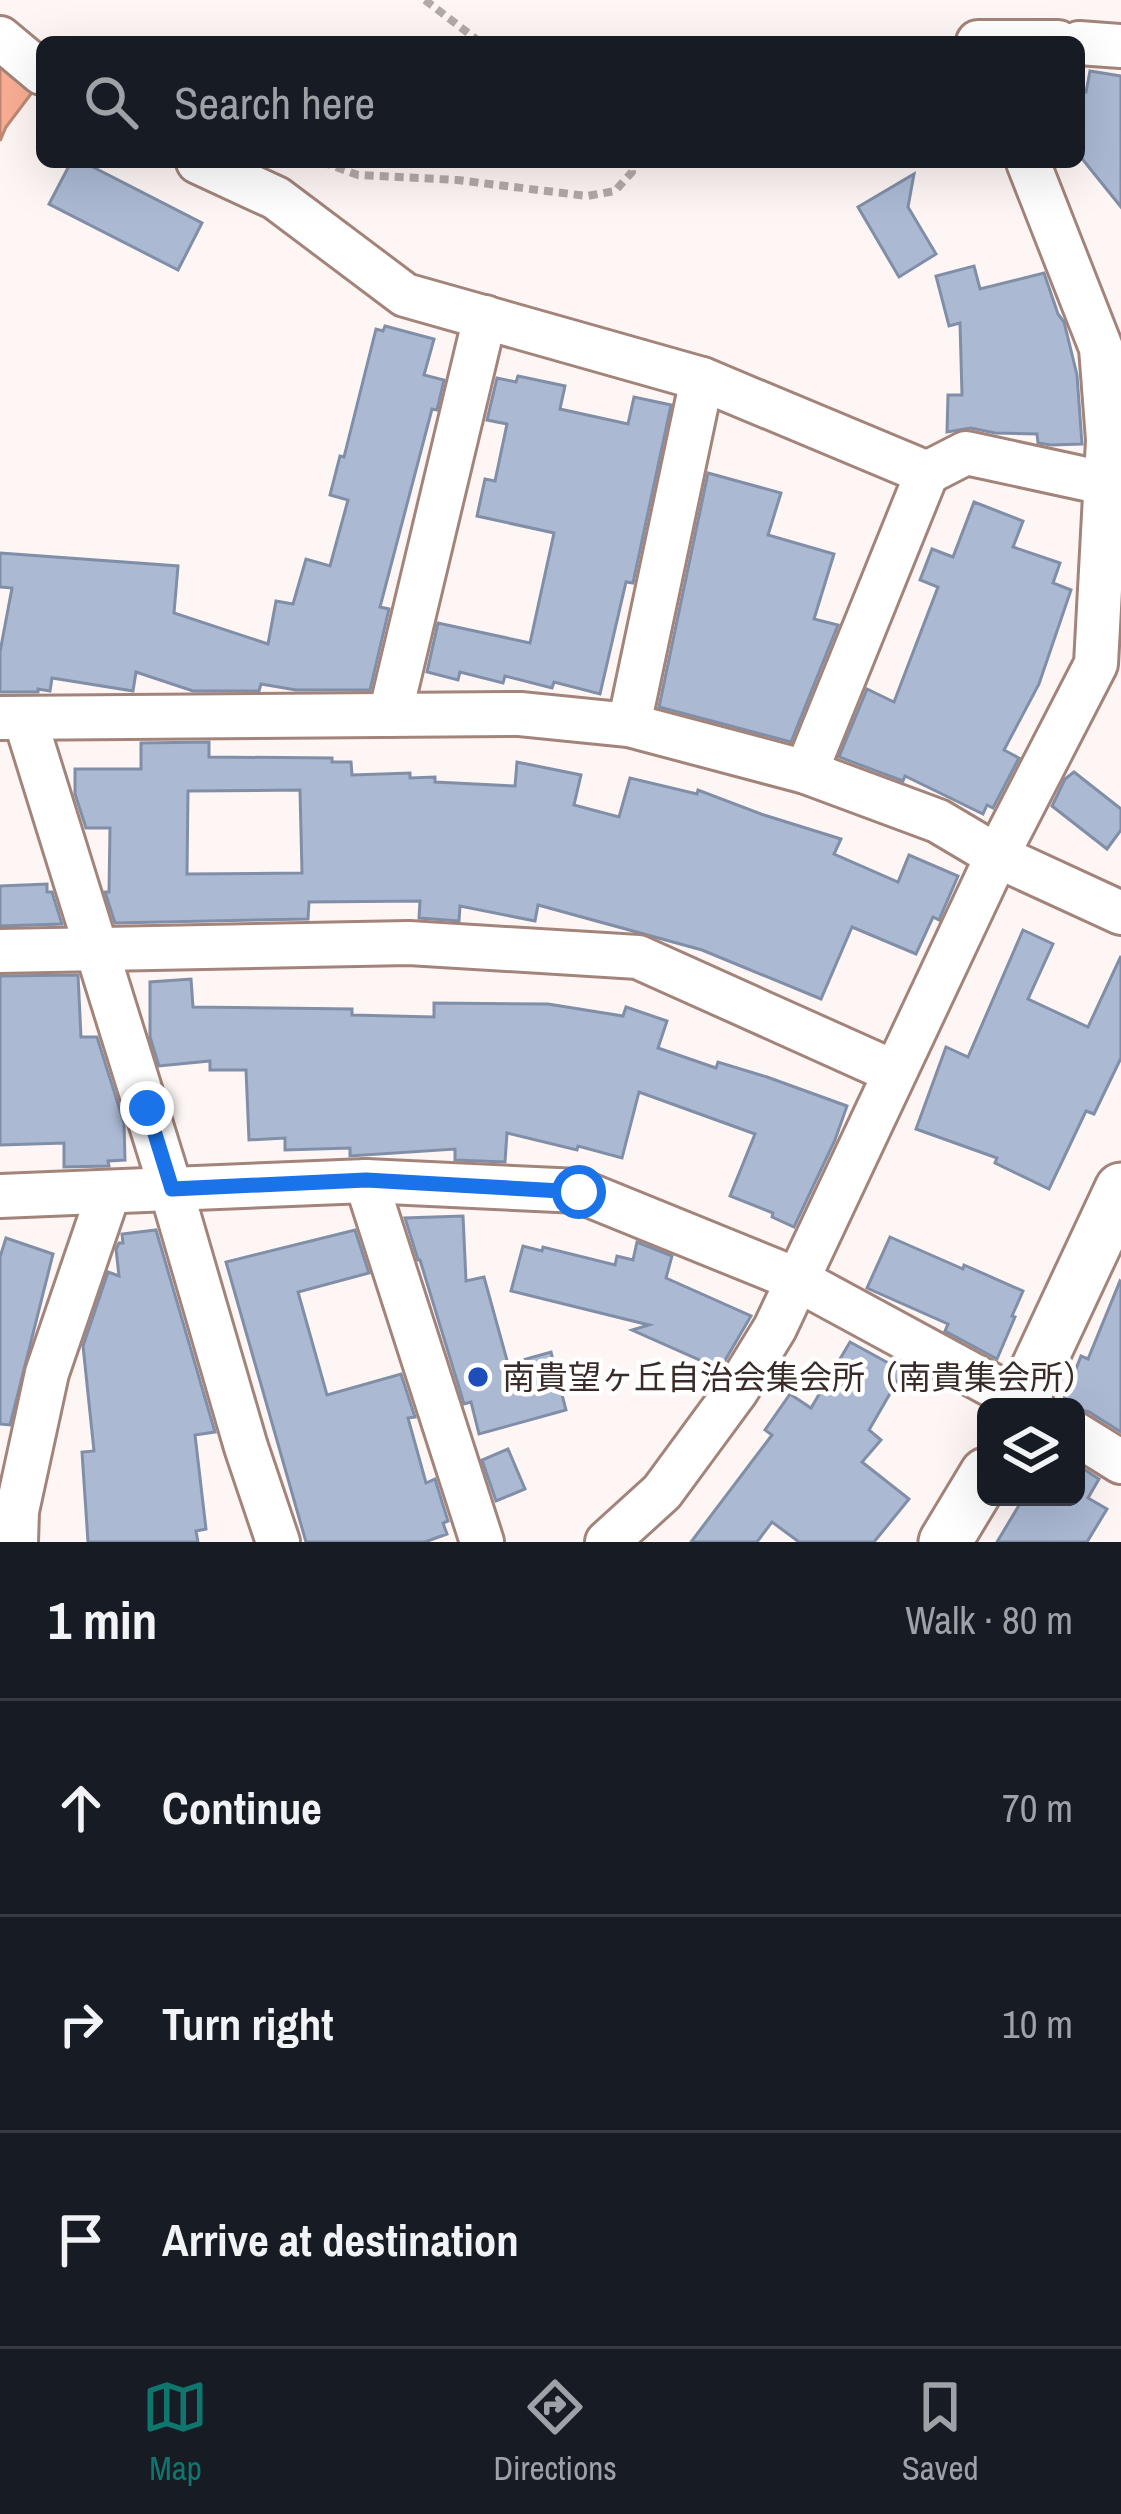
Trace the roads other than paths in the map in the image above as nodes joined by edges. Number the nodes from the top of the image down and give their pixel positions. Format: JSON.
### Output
{"nodes":[{"id":1,"x":0,"y":38,"type":"edge"},
{"id":2,"x":1085,"y":43,"type":"edge"},
{"id":3,"x":1121,"y":46,"type":"edge"},
{"id":4,"x":36,"y":68,"type":"edge"},
{"id":5,"x":211,"y":168,"type":"edge"},
{"id":6,"x":1030,"y":168,"type":"edge"},
{"id":7,"x":484,"y":317,"type":"junction"},
{"id":8,"x":702,"y":379,"type":"junction"},
{"id":9,"x":927,"y":473,"type":"junction"},
{"id":10,"x":1104,"y":483,"type":"junction"},
{"id":11,"x":390,"y":715,"type":"junction"},
{"id":12,"x":12,"y":718,"type":"edge"},
{"id":13,"x":629,"y":725,"type":"junction"},
{"id":14,"x":806,"y":772,"type":"junction"},
{"id":15,"x":998,"y":856,"type":"junction"},
{"id":16,"x":1121,"y":913,"type":"edge"},
{"id":17,"x":98,"y":948,"type":"junction"},
{"id":18,"x":0,"y":951,"type":"edge"},
{"id":19,"x":894,"y":1072,"type":"junction"},
{"id":20,"x":366,"y":1180,"type":"junction"},
{"id":21,"x":172,"y":1189,"type":"junction"},
{"id":22,"x":1121,"y":1189,"type":"edge"},
{"id":23,"x":109,"y":1192,"type":"junction"},
{"id":24,"x":0,"y":1196,"type":"edge"},
{"id":25,"x":798,"y":1280,"type":"junction"},
{"id":26,"x":1011,"y":1398,"type":"edge"},
{"id":27,"x":1027,"y":1398,"type":"edge"},
{"id":28,"x":1085,"y":1440,"type":"edge"},
{"id":29,"x":1121,"y":1462,"type":"edge"},
{"id":30,"x":977,"y":1489,"type":"edge"},
{"id":31,"x":16,"y":1542,"type":"edge"},
{"id":32,"x":278,"y":1542,"type":"edge"},
{"id":33,"x":482,"y":1542,"type":"edge"},
{"id":34,"x":608,"y":1542,"type":"edge"},
{"id":35,"x":945,"y":1542,"type":"edge"}],
"edges":[{"from":1,"to":4,"type":"street"},
{"from":2,"to":3,"type":"street"},
{"from":5,"to":7,"type":"street"},
{"from":6,"to":10,"type":"street"},
{"from":7,"to":8,"type":"street"},
{"from":7,"to":11,"type":"street"},
{"from":8,"to":9,"type":"street"},
{"from":8,"to":13,"type":"street"},
{"from":9,"to":10,"type":"street"},
{"from":9,"to":14,"type":"street"},
{"from":10,"to":15,"type":"street"},
{"from":11,"to":12,"type":"street"},
{"from":11,"to":13,"type":"street"},
{"from":12,"to":17,"type":"street"},
{"from":13,"to":14,"type":"street"},
{"from":14,"to":15,"type":"street"},
{"from":15,"to":16,"type":"street"},
{"from":15,"to":19,"type":"street"},
{"from":17,"to":18,"type":"street"},
{"from":17,"to":19,"type":"street"},
{"from":17,"to":21,"type":"street"},
{"from":19,"to":25,"type":"street"},
{"from":20,"to":21,"type":"street"},
{"from":20,"to":25,"type":"street"},
{"from":20,"to":33,"type":"street"},
{"from":21,"to":23,"type":"street"},
{"from":21,"to":32,"type":"street"},
{"from":22,"to":27,"type":"street"},
{"from":23,"to":24,"type":"street"},
{"from":23,"to":31,"type":"street"},
{"from":25,"to":26,"type":"street"},
{"from":25,"to":34,"type":"street"},
{"from":28,"to":29,"type":"street"},
{"from":30,"to":35,"type":"street"}]}
